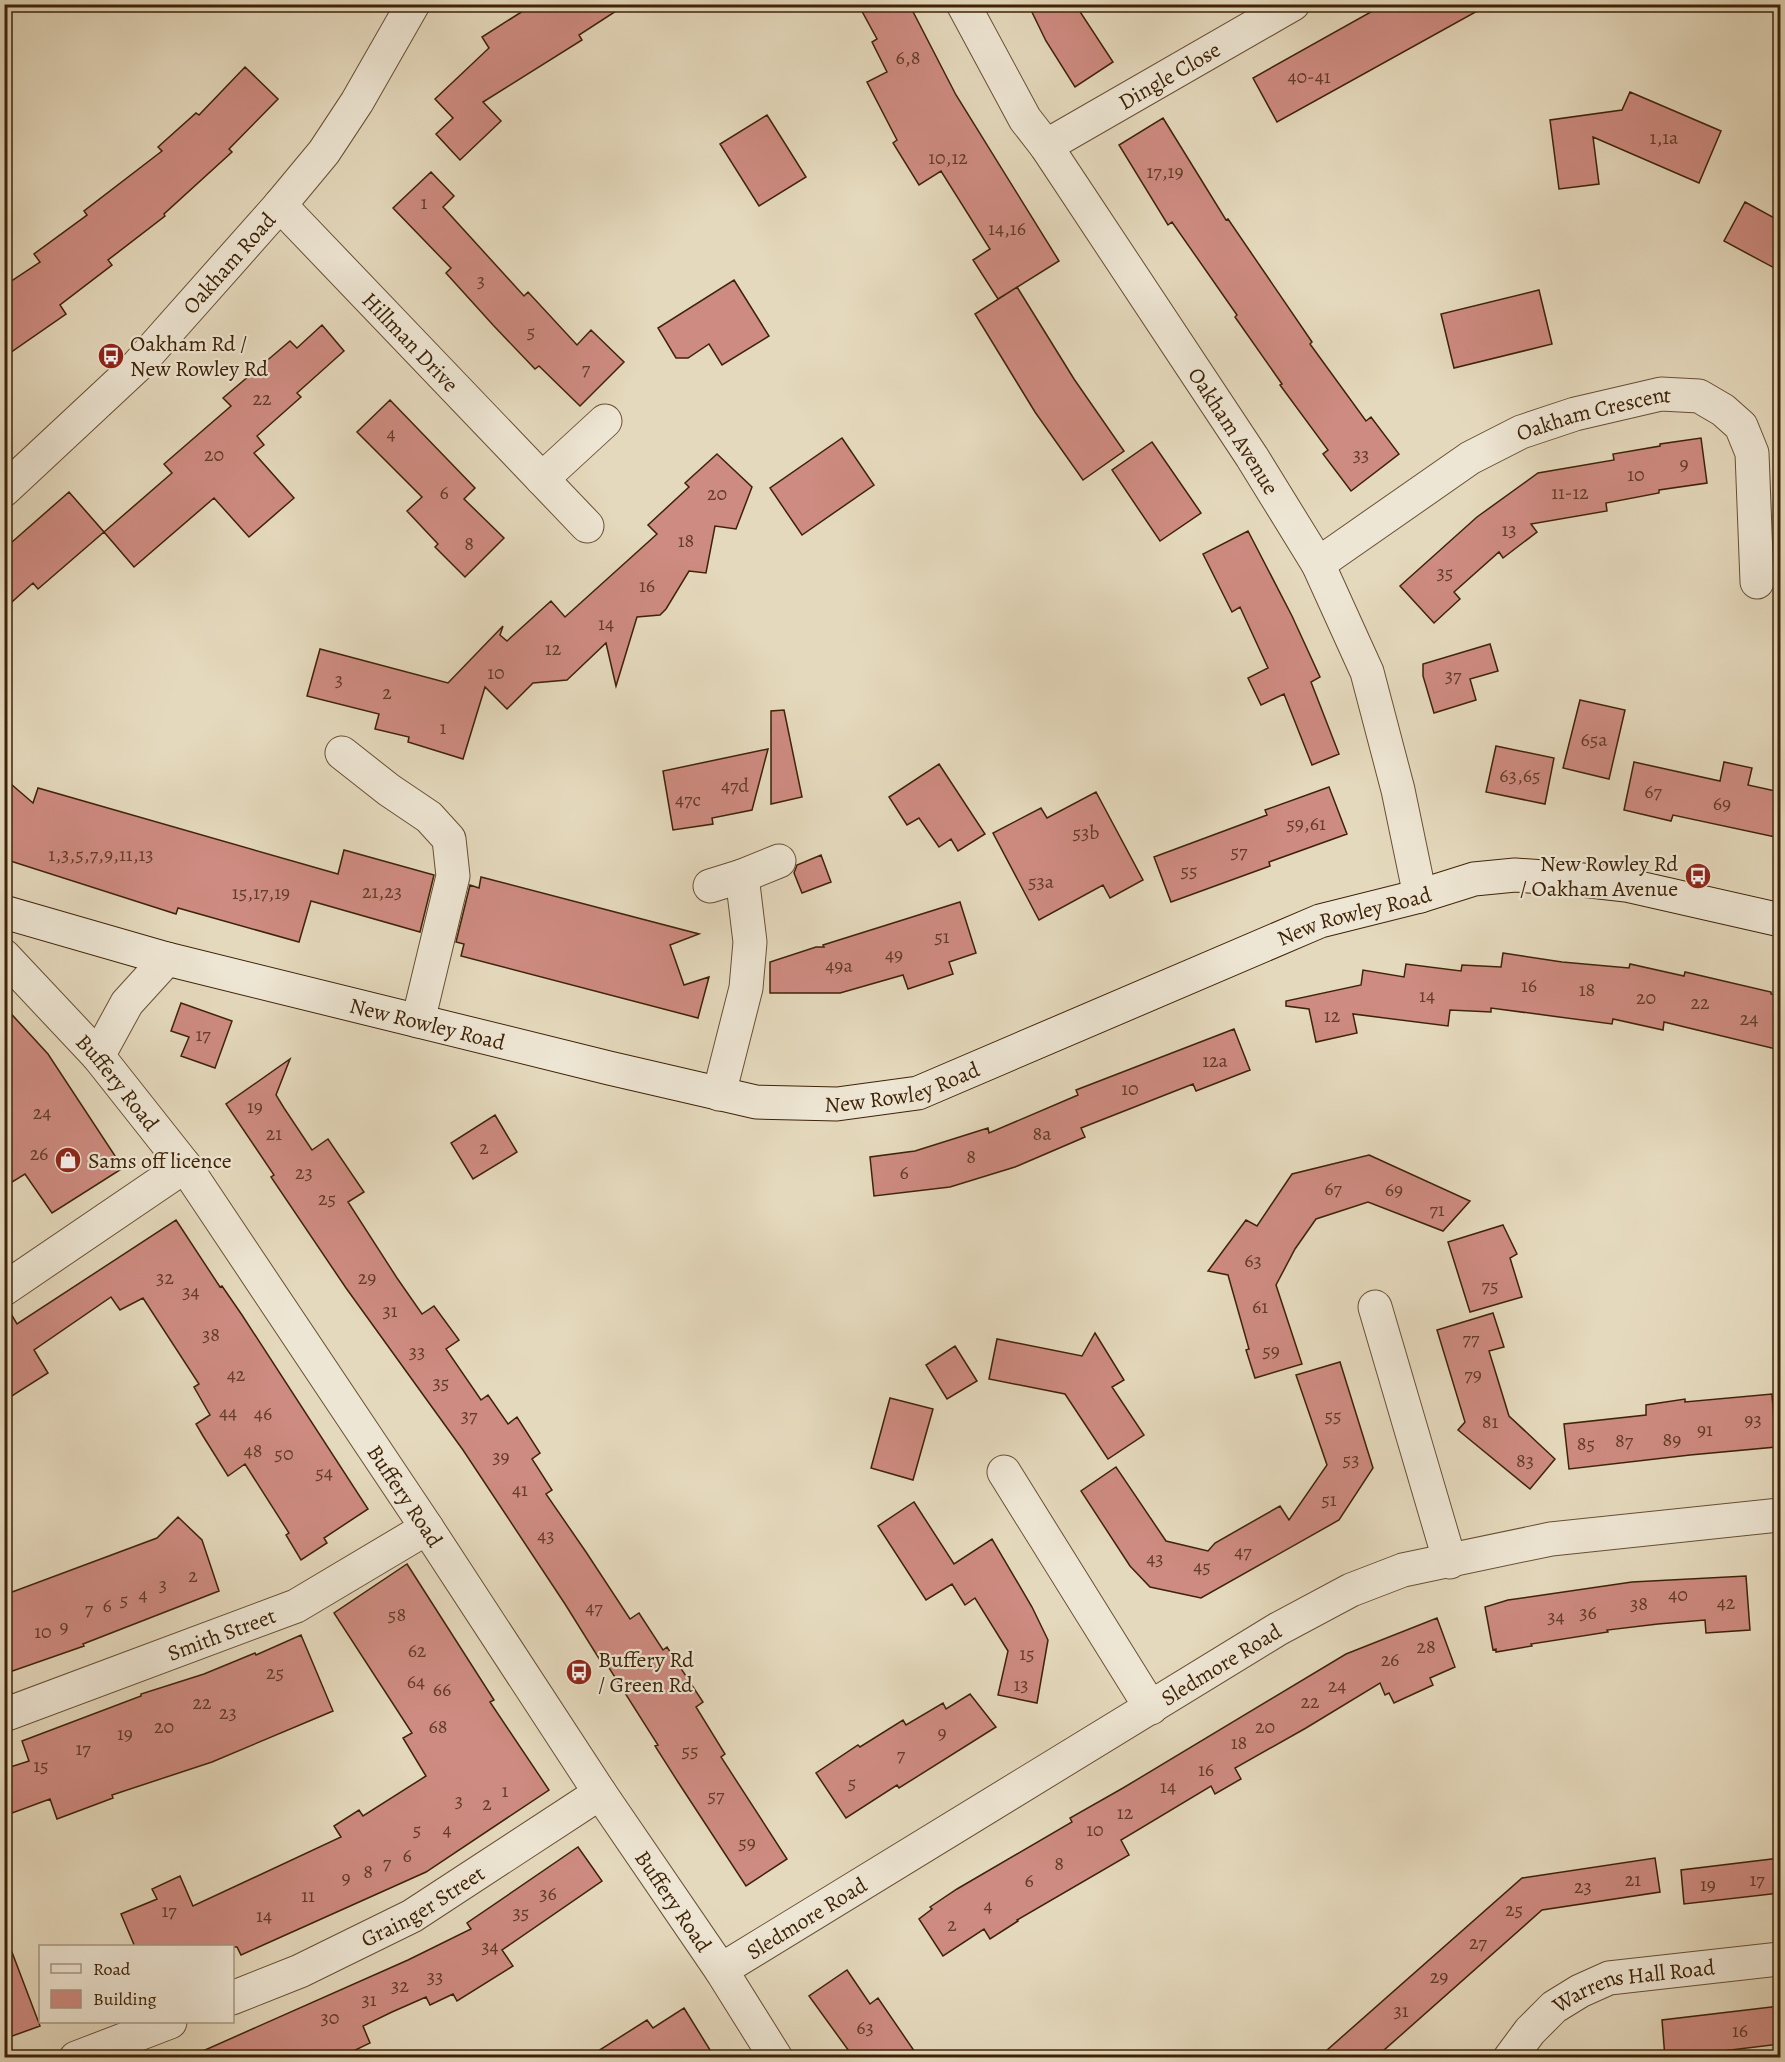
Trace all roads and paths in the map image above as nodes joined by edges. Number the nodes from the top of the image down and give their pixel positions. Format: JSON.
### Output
{"nodes":[{"id":1,"x":413,"y":4,"type":"edge"},
{"id":2,"x":963,"y":4,"type":"edge"},
{"id":3,"x":1293,"y":4,"type":"edge"},
{"id":4,"x":1046,"y":146,"type":"junction"},
{"id":5,"x":280,"y":205,"type":"junction"},
{"id":6,"x":604,"y":421,"type":"dead end"},
{"id":7,"x":542,"y":480,"type":"junction"},
{"id":8,"x":4,"y":490,"type":"edge"},
{"id":9,"x":587,"y":526,"type":"dead end"},
{"id":10,"x":1318,"y":564,"type":"junction"},
{"id":11,"x":1757,"y":582,"type":"dead end"},
{"id":12,"x":342,"y":753,"type":"dead end"},
{"id":13,"x":779,"y":861,"type":"dead end"},
{"id":14,"x":742,"y":876,"type":"junction"},
{"id":15,"x":710,"y":886,"type":"dead end"},
{"id":16,"x":1420,"y":896,"type":"junction"},
{"id":17,"x":4,"y":912,"type":"edge"},
{"id":18,"x":1780,"y":920,"type":"edge"},
{"id":19,"x":4,"y":956,"type":"edge"},
{"id":20,"x":167,"y":959,"type":"junction"},
{"id":21,"x":418,"y":1021,"type":"junction"},
{"id":22,"x":98,"y":1056,"type":"junction"},
{"id":23,"x":719,"y":1094,"type":"junction"},
{"id":24,"x":185,"y":1166,"type":"junction"},
{"id":25,"x":4,"y":1289,"type":"edge"},
{"id":26,"x":1375,"y":1307,"type":"dead end"},
{"id":27,"x":1004,"y":1472,"type":"dead end"},
{"id":28,"x":1780,"y":1515,"type":"edge"},
{"id":29,"x":428,"y":1528,"type":"junction"},
{"id":30,"x":1450,"y":1562,"type":"junction"},
{"id":31,"x":1151,"y":1708,"type":"junction"},
{"id":32,"x":4,"y":1715,"type":"edge"},
{"id":33,"x":600,"y":1793,"type":"junction"},
{"id":34,"x":1780,"y":1959,"type":"edge"},
{"id":35,"x":721,"y":1970,"type":"junction"},
{"id":36,"x":234,"y":1997,"type":"edge"},
{"id":37,"x":167,"y":2023,"type":"edge"},
{"id":38,"x":76,"y":2058,"type":"edge"},
{"id":39,"x":776,"y":2058,"type":"edge"},
{"id":40,"x":1510,"y":2058,"type":"edge"}],
"edges":[{"from":1,"to":5,"type":"street","name":"Oakham Road"},
{"from":2,"to":4,"type":"street","name":"Oakham Avenue"},
{"from":3,"to":4,"type":"street","name":"Dingle Close"},
{"from":4,"to":10,"type":"street","name":"Oakham Avenue"},
{"from":5,"to":7,"type":"street","name":"Hillman Drive"},
{"from":5,"to":8,"type":"street","name":"Oakham Road"},
{"from":6,"to":7,"type":"street"},
{"from":7,"to":9,"type":"street","name":"Hillman Drive"},
{"from":10,"to":11,"type":"street","name":"Oakham Crescent"},
{"from":10,"to":16,"type":"street","name":"Oakham Avenue"},
{"from":12,"to":21,"type":"street"},
{"from":13,"to":14,"type":"street"},
{"from":14,"to":15,"type":"street"},
{"from":14,"to":23,"type":"street"},
{"from":16,"to":18,"type":"street","name":"New Rowley Road"},
{"from":16,"to":23,"type":"street","name":"New Rowley Road"},
{"from":17,"to":20,"type":"street","name":"New Rowley Road"},
{"from":19,"to":22,"type":"street","name":"Buffery Road"},
{"from":20,"to":21,"type":"street","name":"New Rowley Road"},
{"from":20,"to":22,"type":"street"},
{"from":21,"to":23,"type":"street","name":"New Rowley Road"},
{"from":22,"to":24,"type":"street","name":"Buffery Road"},
{"from":24,"to":25,"type":"street"},
{"from":24,"to":29,"type":"street","name":"Buffery Road"},
{"from":26,"to":30,"type":"street"},
{"from":27,"to":31,"type":"street"},
{"from":28,"to":30,"type":"street","name":"Sledmore Road"},
{"from":29,"to":32,"type":"street","name":"Smith Street"},
{"from":29,"to":33,"type":"street","name":"Buffery Road"},
{"from":30,"to":31,"type":"street","name":"Sledmore Road"},
{"from":31,"to":35,"type":"street","name":"Sledmore Road"},
{"from":33,"to":35,"type":"street","name":"Buffery Road"},
{"from":33,"to":36,"type":"street","name":"Grainger Street"},
{"from":34,"to":40,"type":"street","name":"Warrens Hall Road"},
{"from":35,"to":39,"type":"street","name":"Buffery Road"},
{"from":37,"to":38,"type":"street"}]}
